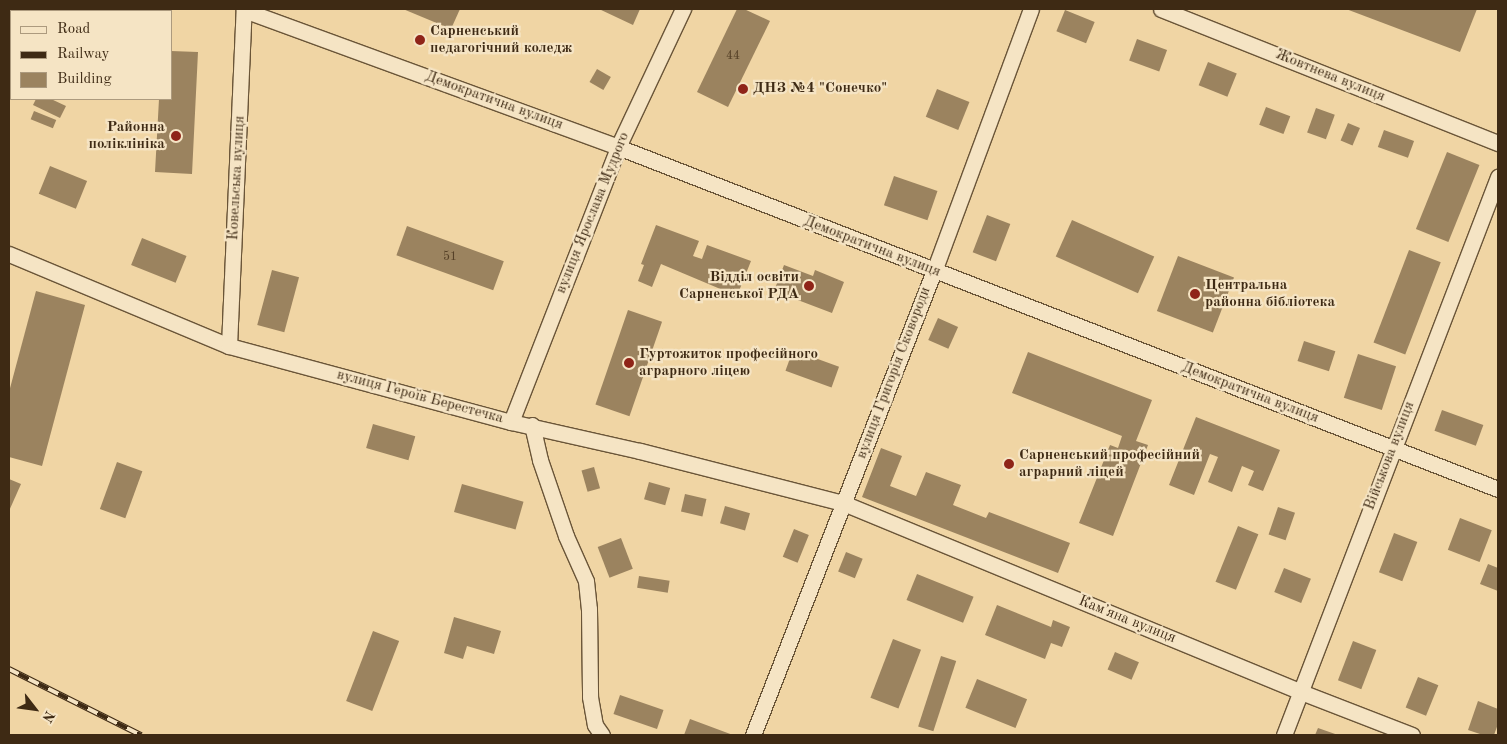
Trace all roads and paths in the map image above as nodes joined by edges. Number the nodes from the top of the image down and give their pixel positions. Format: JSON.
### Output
{"nodes":[{"id":1,"x":244,"y":9,"type":"edge"},
{"id":2,"x":683,"y":9,"type":"edge"},
{"id":3,"x":1031,"y":9,"type":"edge"},
{"id":4,"x":1161,"y":9,"type":"edge"},
{"id":5,"x":1498,"y":143,"type":"edge"},
{"id":6,"x":618,"y":146,"type":"junction"},
{"id":7,"x":1498,"y":177,"type":"edge"},
{"id":8,"x":9,"y":254,"type":"edge"},
{"id":9,"x":934,"y":271,"type":"junction"},
{"id":10,"x":229,"y":346,"type":"junction"},
{"id":11,"x":510,"y":422,"type":"junction"},
{"id":12,"x":532,"y":425,"type":"junction"},
{"id":13,"x":1392,"y":448,"type":"junction"},
{"id":14,"x":1498,"y":489,"type":"edge"},
{"id":15,"x":843,"y":503,"type":"junction"},
{"id":16,"x":1300,"y":692,"type":"junction"},
{"id":17,"x":602,"y":735,"type":"edge"},
{"id":18,"x":753,"y":735,"type":"edge"},
{"id":19,"x":1284,"y":735,"type":"edge"},
{"id":20,"x":1412,"y":735,"type":"edge"}],
"edges":[{"from":1,"to":6,"type":"street","name":"Демократична вулиця"},
{"from":1,"to":10,"type":"street","name":"Ковельська вулиця"},
{"from":2,"to":6,"type":"street","name":"вулиця Ярослава Мудрого"},
{"from":3,"to":9,"type":"street","name":"вулиця Григорія Сковороди"},
{"from":4,"to":5,"type":"street","name":"Жовтнева вулиця"},
{"from":6,"to":9,"type":"street","name":"Демократична вулиця"},
{"from":6,"to":11,"type":"street","name":"вулиця Ярослава Мудрого"},
{"from":7,"to":13,"type":"street","name":"Військова вулиця"},
{"from":8,"to":10,"type":"street","name":"вулиця Героїв Берестечка"},
{"from":9,"to":13,"type":"street","name":"Демократична вулиця"},
{"from":9,"to":15,"type":"street","name":"вулиця Григорія Сковороди"},
{"from":10,"to":11,"type":"street","name":"вулиця Героїв Берестечка"},
{"from":11,"to":12,"type":"street","name":"вулиця Героїв Берестечка"},
{"from":12,"to":15,"type":"street","name":"вулиця Героїв Берестечка"},
{"from":12,"to":17,"type":"street"},
{"from":13,"to":14,"type":"street","name":"Демократична вулиця"},
{"from":13,"to":16,"type":"street","name":"Військова вулиця"},
{"from":15,"to":16,"type":"street","name":"Камʼяна вулиця"},
{"from":15,"to":18,"type":"street","name":"вулиця Григорія Сковороди"},
{"from":16,"to":19,"type":"street","name":"Військова вулиця"},
{"from":16,"to":20,"type":"street","name":"Камʼяна вулиця"}]}
